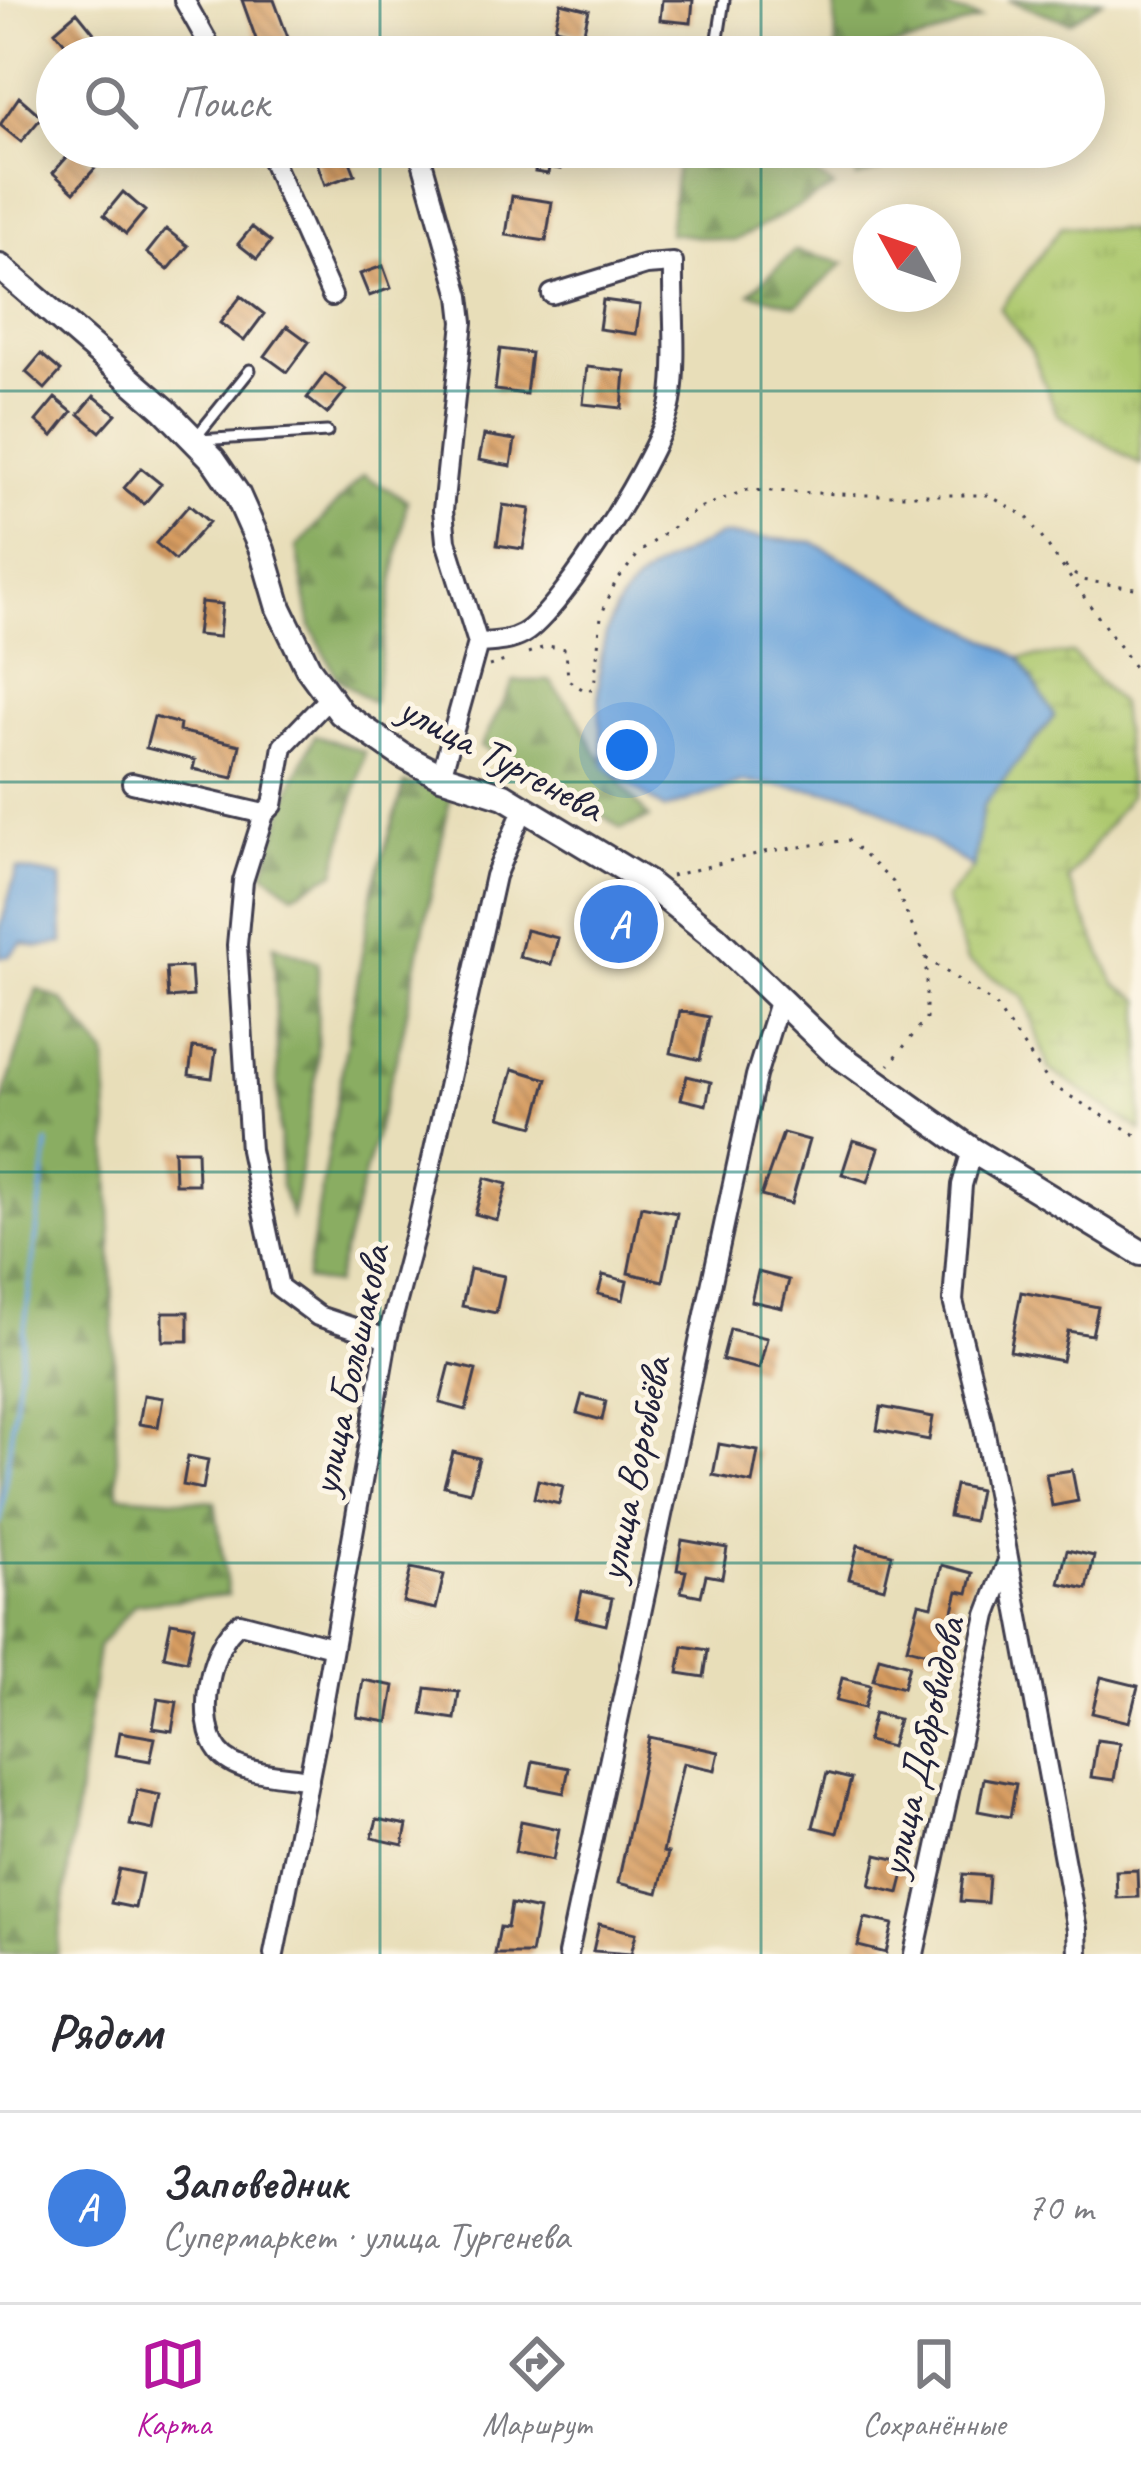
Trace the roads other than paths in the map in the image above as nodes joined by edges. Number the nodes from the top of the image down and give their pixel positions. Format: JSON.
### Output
{"nodes":[{"id":1,"x":184,"y":0,"type":"edge"},
{"id":2,"x":724,"y":0,"type":"edge"},
{"id":3,"x":204,"y":36,"type":"edge"},
{"id":4,"x":718,"y":36,"type":"edge"},
{"id":5,"x":275,"y":168,"type":"edge"},
{"id":6,"x":424,"y":168,"type":"edge"},
{"id":7,"x":0,"y":267,"type":"edge"},
{"id":8,"x":552,"y":294,"type":"dead end"},
{"id":9,"x":332,"y":296,"type":"dead end"},
{"id":10,"x":250,"y":370,"type":"dead end"},
{"id":11,"x":327,"y":433,"type":"dead end"},
{"id":12,"x":194,"y":440,"type":"junction"},
{"id":13,"x":478,"y":643,"type":"junction"},
{"id":14,"x":330,"y":697,"type":"junction"},
{"id":15,"x":441,"y":776,"type":"junction"},
{"id":16,"x":132,"y":783,"type":"dead end"},
{"id":17,"x":524,"y":808,"type":"junction"},
{"id":18,"x":265,"y":814,"type":"junction"},
{"id":19,"x":779,"y":1002,"type":"junction"},
{"id":20,"x":972,"y":1150,"type":"junction"},
{"id":21,"x":1141,"y":1253,"type":"edge"},
{"id":22,"x":387,"y":1340,"type":"junction"},
{"id":23,"x":1008,"y":1557,"type":"junction"},
{"id":24,"x":332,"y":1647,"type":"junction"},
{"id":25,"x":309,"y":1779,"type":"junction"},
{"id":26,"x":274,"y":1954,"type":"edge"},
{"id":27,"x":568,"y":1954,"type":"edge"},
{"id":28,"x":914,"y":1954,"type":"edge"},
{"id":29,"x":1078,"y":1954,"type":"edge"}],
"edges":[{"from":1,"to":3,"type":"street"},
{"from":2,"to":4,"type":"lane"},
{"from":5,"to":9,"type":"street"},
{"from":6,"to":13,"type":"street"},
{"from":7,"to":12,"type":"street","name":"улица Тургенева"},
{"from":8,"to":13,"type":"street"},
{"from":10,"to":12,"type":"lane"},
{"from":11,"to":12,"type":"lane"},
{"from":12,"to":14,"type":"street","name":"улица Тургенева"},
{"from":13,"to":15,"type":"street"},
{"from":14,"to":15,"type":"street","name":"улица Тургенева"},
{"from":14,"to":18,"type":"street"},
{"from":15,"to":17,"type":"street","name":"улица Тургенева"},
{"from":16,"to":18,"type":"street"},
{"from":17,"to":19,"type":"street","name":"улица Тургенева"},
{"from":17,"to":22,"type":"street","name":"улица Большакова"},
{"from":18,"to":22,"type":"street"},
{"from":19,"to":20,"type":"street","name":"улица Тургенева"},
{"from":19,"to":27,"type":"street","name":"улица Воробьёва"},
{"from":20,"to":21,"type":"street","name":"улица Тургенева"},
{"from":20,"to":23,"type":"street","name":"улица Добровидова"},
{"from":22,"to":24,"type":"street","name":"улица Большакова"},
{"from":23,"to":28,"type":"street","name":"улица Добровидова"},
{"from":23,"to":29,"type":"street","name":"улица Добровидова"},
{"from":24,"to":25,"type":"street","name":"улица Большакова"},
{"from":24,"to":25,"type":"street"},
{"from":25,"to":26,"type":"street","name":"улица Большакова"}]}
